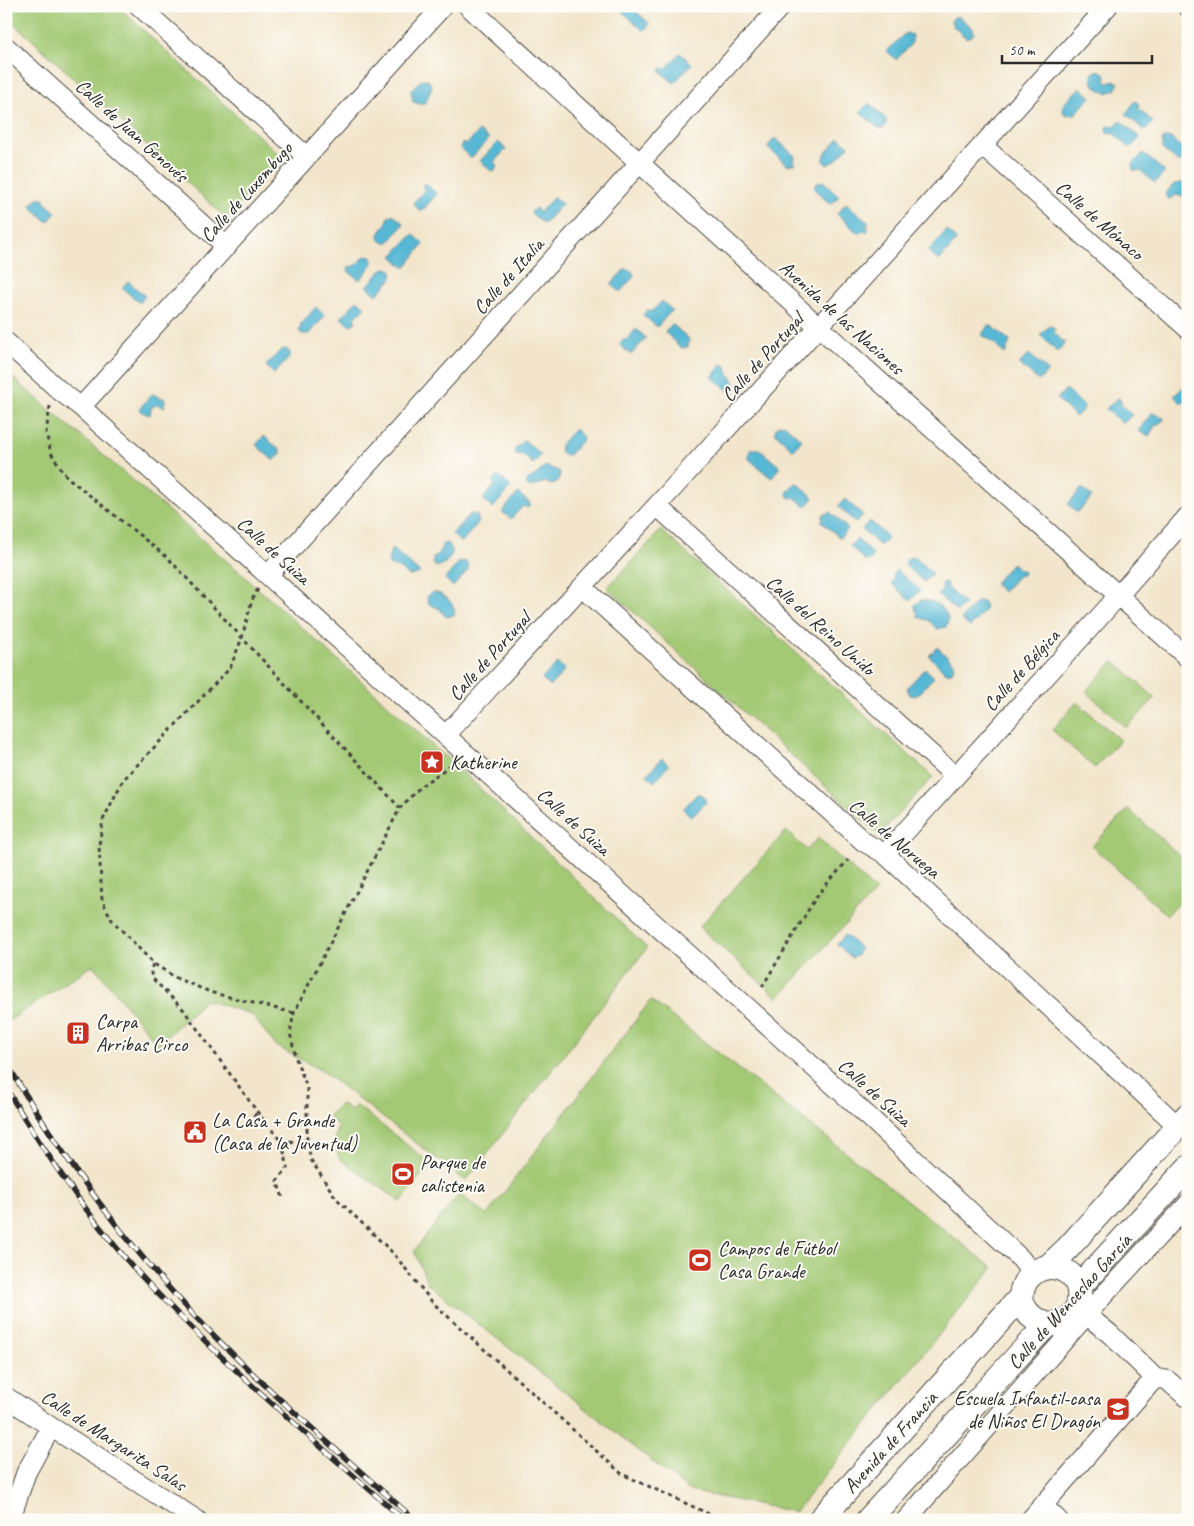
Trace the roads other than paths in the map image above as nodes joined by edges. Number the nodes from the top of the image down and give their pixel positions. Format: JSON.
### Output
{"nodes":[{"id":1,"x":139,"y":6,"type":"edge"},
{"id":2,"x":444,"y":6,"type":"edge"},
{"id":3,"x":468,"y":6,"type":"edge"},
{"id":4,"x":781,"y":6,"type":"edge"},
{"id":5,"x":1108,"y":6,"type":"edge"},
{"id":6,"x":6,"y":47,"type":"edge"},
{"id":7,"x":982,"y":145,"type":"junction"},
{"id":8,"x":307,"y":158,"type":"junction"},
{"id":9,"x":640,"y":163,"type":"junction"},
{"id":10,"x":227,"y":247,"type":"junction"},
{"id":11,"x":819,"y":327,"type":"junction"},
{"id":12,"x":1188,"y":329,"type":"edge"},
{"id":13,"x":6,"y":342,"type":"edge"},
{"id":14,"x":81,"y":406,"type":"junction"},
{"id":15,"x":657,"y":506,"type":"junction"},
{"id":16,"x":1188,"y":516,"type":"edge"},
{"id":17,"x":264,"y":580,"type":"junction"},
{"id":18,"x":582,"y":586,"type":"junction"},
{"id":19,"x":1118,"y":595,"type":"junction"},
{"id":20,"x":1188,"y":658,"type":"edge"},
{"id":21,"x":446,"y":736,"type":"junction"},
{"id":22,"x":955,"y":776,"type":"junction"},
{"id":23,"x":885,"y":854,"type":"junction"},
{"id":24,"x":1183,"y":1120,"type":"edge"},
{"id":25,"x":1188,"y":1168,"type":"edge"},
{"id":26,"x":1188,"y":1204,"type":"edge"},
{"id":27,"x":1040,"y":1270,"type":"junction"},
{"id":28,"x":1021,"y":1297,"type":"junction"},
{"id":29,"x":1081,"y":1303,"type":"junction"},
{"id":30,"x":1047,"y":1325,"type":"junction"},
{"id":31,"x":1156,"y":1378,"type":"junction"},
{"id":32,"x":6,"y":1397,"type":"edge"},
{"id":33,"x":1188,"y":1398,"type":"edge"},
{"id":34,"x":50,"y":1427,"type":"junction"},
{"id":35,"x":1043,"y":1506,"type":"junction"},
{"id":36,"x":10,"y":1520,"type":"edge"},
{"id":37,"x":197,"y":1520,"type":"edge"},
{"id":38,"x":820,"y":1520,"type":"edge"},
{"id":39,"x":868,"y":1520,"type":"edge"},
{"id":40,"x":906,"y":1520,"type":"edge"},
{"id":41,"x":1030,"y":1520,"type":"edge"},
{"id":42,"x":1058,"y":1520,"type":"edge"}],
"edges":[{"from":1,"to":8,"type":"street"},
{"from":2,"to":8,"type":"street","name":"Calle de Luxembugo"},
{"from":3,"to":9,"type":"street","name":"Avenida de las Naciones"},
{"from":4,"to":9,"type":"street","name":"Calle de Italia"},
{"from":5,"to":7,"type":"street","name":"Calle de Portugal"},
{"from":6,"to":10,"type":"street","name":"Calle de Juan Genovés"},
{"from":7,"to":11,"type":"street","name":"Calle de Portugal"},
{"from":7,"to":12,"type":"street","name":"Calle de Mónaco"},
{"from":8,"to":10,"type":"street","name":"Calle de Luxembugo"},
{"from":9,"to":11,"type":"street","name":"Avenida de las Naciones"},
{"from":9,"to":17,"type":"street","name":"Calle de Italia"},
{"from":10,"to":14,"type":"street","name":"Calle de Luxembugo"},
{"from":11,"to":15,"type":"street","name":"Calle de Portugal"},
{"from":11,"to":19,"type":"street","name":"Avenida de las Naciones"},
{"from":13,"to":14,"type":"street","name":"Calle de Suiza"},
{"from":14,"to":17,"type":"street","name":"Calle de Suiza"},
{"from":15,"to":18,"type":"street","name":"Calle de Portugal"},
{"from":15,"to":22,"type":"street","name":"Calle del Reino Unido"},
{"from":16,"to":19,"type":"street","name":"Calle de Bélgica"},
{"from":17,"to":21,"type":"street","name":"Calle de Suiza"},
{"from":18,"to":21,"type":"street","name":"Calle de Portugal"},
{"from":18,"to":23,"type":"street","name":"Calle de Noruega"},
{"from":19,"to":20,"type":"street","name":"Avenida de las Naciones"},
{"from":19,"to":22,"type":"street","name":"Calle de Bélgica"},
{"from":21,"to":27,"type":"street","name":"Calle de Suiza"},
{"from":22,"to":23,"type":"street","name":"Calle de Bélgica"},
{"from":23,"to":24,"type":"street","name":"Calle de Noruega"},
{"from":24,"to":27,"type":"street","name":"Avenida de Francia"},
{"from":25,"to":29,"type":"street","name":"Avenida de Francia"},
{"from":26,"to":29,"type":"street","name":"Calle de Wenceslao García"},
{"from":27,"to":28,"type":"street","name":"Avenida de Francia"},
{"from":27,"to":29,"type":"street"},
{"from":28,"to":30,"type":"street"},
{"from":28,"to":38,"type":"street","name":"Avenida de Francia"},
{"from":29,"to":30,"type":"street","name":"Avenida de Francia"},
{"from":29,"to":31,"type":"street"},
{"from":29,"to":40,"type":"street","name":"Calle de Wenceslao García"},
{"from":30,"to":39,"type":"street","name":"Avenida de Francia"},
{"from":31,"to":33,"type":"street"},
{"from":31,"to":35,"type":"street"},
{"from":32,"to":34,"type":"street","name":"Calle de Margarita Salas"},
{"from":34,"to":36,"type":"street"},
{"from":34,"to":37,"type":"street","name":"Calle de Margarita Salas"},
{"from":35,"to":41,"type":"street"},
{"from":35,"to":42,"type":"street"}]}
